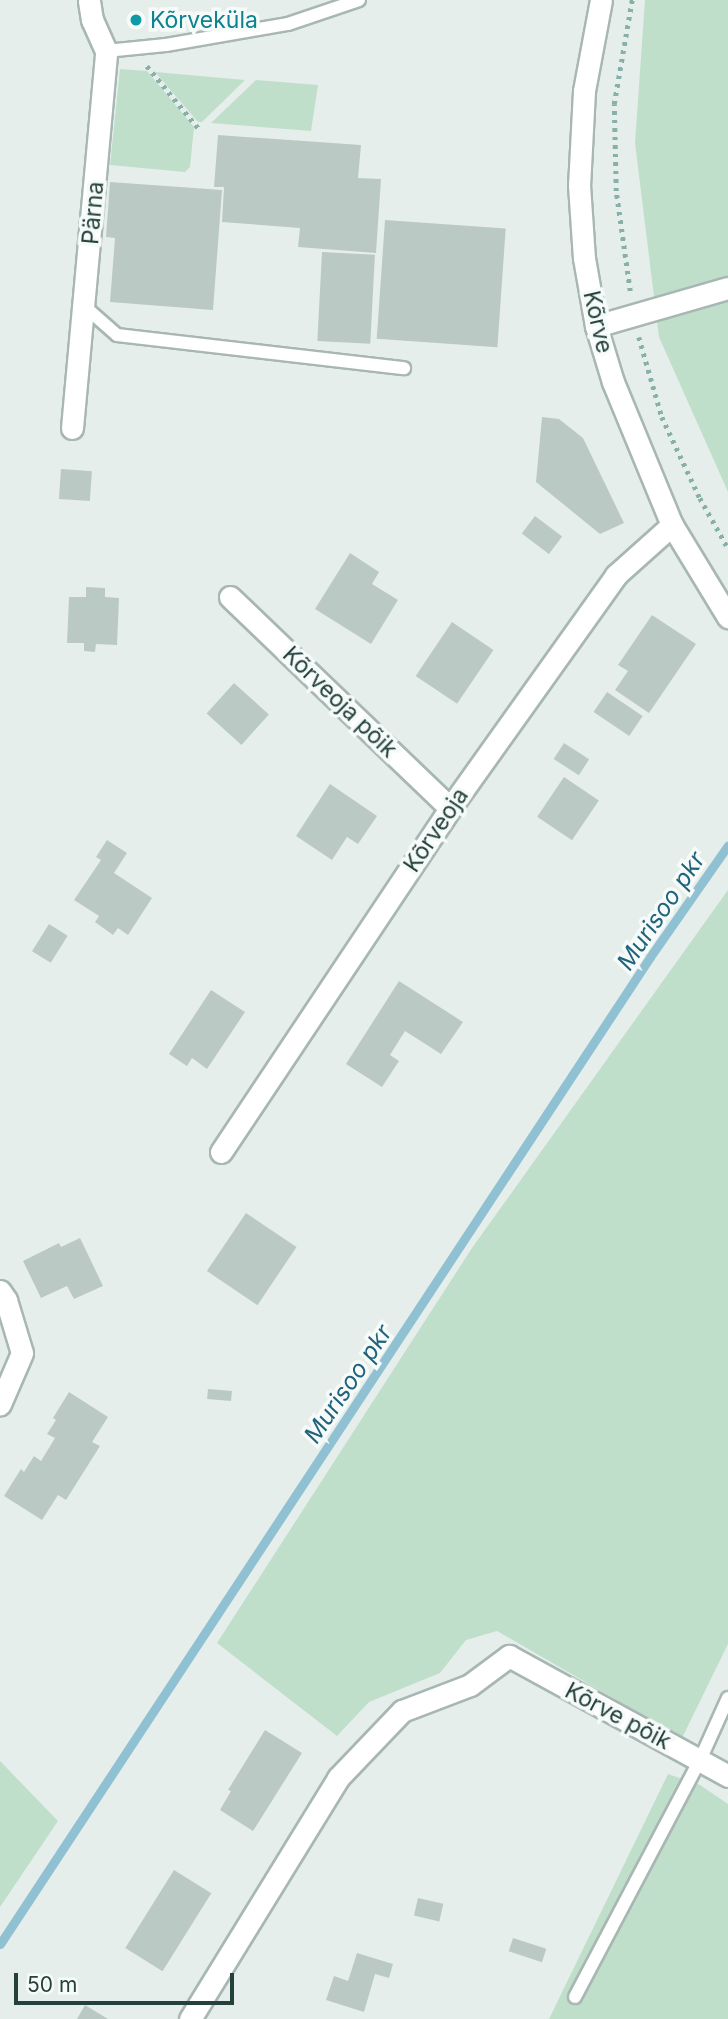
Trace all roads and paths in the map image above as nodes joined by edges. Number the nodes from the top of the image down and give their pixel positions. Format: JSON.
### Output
{"nodes":[{"id":1,"x":89,"y":0,"type":"edge"},
{"id":2,"x":359,"y":0,"type":"edge"},
{"id":3,"x":601,"y":0,"type":"edge"},
{"id":4,"x":632,"y":0,"type":"edge"},
{"id":5,"x":131,"y":48,"type":"junction"},
{"id":6,"x":106,"y":51,"type":"junction"},
{"id":7,"x":200,"y":130,"type":"dead end"},
{"id":8,"x":728,"y":288,"type":"edge"},
{"id":9,"x":84,"y":306,"type":"junction"},
{"id":10,"x":633,"y":316,"type":"junction"},
{"id":11,"x":596,"y":326,"type":"junction"},
{"id":12,"x":404,"y":368,"type":"dead end"},
{"id":13,"x":72,"y":428,"type":"dead end"},
{"id":14,"x":672,"y":526,"type":"junction"},
{"id":15,"x":728,"y":548,"type":"edge"},
{"id":16,"x":230,"y":597,"type":"dead end"},
{"id":17,"x":728,"y":617,"type":"edge"},
{"id":18,"x":450,"y":808,"type":"junction"},
{"id":19,"x":221,"y":1152,"type":"dead end"},
{"id":20,"x":0,"y":1291,"type":"edge"},
{"id":21,"x":0,"y":1404,"type":"edge"},
{"id":22,"x":728,"y":1698,"type":"edge"},
{"id":23,"x":700,"y":1760,"type":"junction"},
{"id":24,"x":728,"y":1776,"type":"edge"},
{"id":25,"x":575,"y":1997,"type":"dead end"},
{"id":26,"x":190,"y":2019,"type":"edge"}],
"edges":[{"from":1,"to":6,"type":"street","name":"Pärna"},
{"from":2,"to":5,"type":"lane"},
{"from":3,"to":11,"type":"street","name":"Kõrve"},
{"from":4,"to":10,"type":"path"},
{"from":5,"to":6,"type":"lane"},
{"from":5,"to":7,"type":"path"},
{"from":6,"to":9,"type":"street","name":"Pärna"},
{"from":8,"to":10,"type":"street"},
{"from":9,"to":12,"type":"lane"},
{"from":9,"to":13,"type":"street","name":"Pärna"},
{"from":10,"to":11,"type":"street"},
{"from":10,"to":15,"type":"path"},
{"from":11,"to":14,"type":"street","name":"Kõrve"},
{"from":14,"to":17,"type":"street","name":"Kõrve"},
{"from":14,"to":18,"type":"street","name":"Kõrveoja"},
{"from":16,"to":18,"type":"street","name":"Kõrveoja põik"},
{"from":18,"to":19,"type":"street","name":"Kõrveoja"},
{"from":20,"to":21,"type":"street"},
{"from":22,"to":23,"type":"lane"},
{"from":23,"to":24,"type":"street","name":"Kõrve põik"},
{"from":23,"to":25,"type":"lane"},
{"from":23,"to":26,"type":"street","name":"Kõrve põik"}]}
